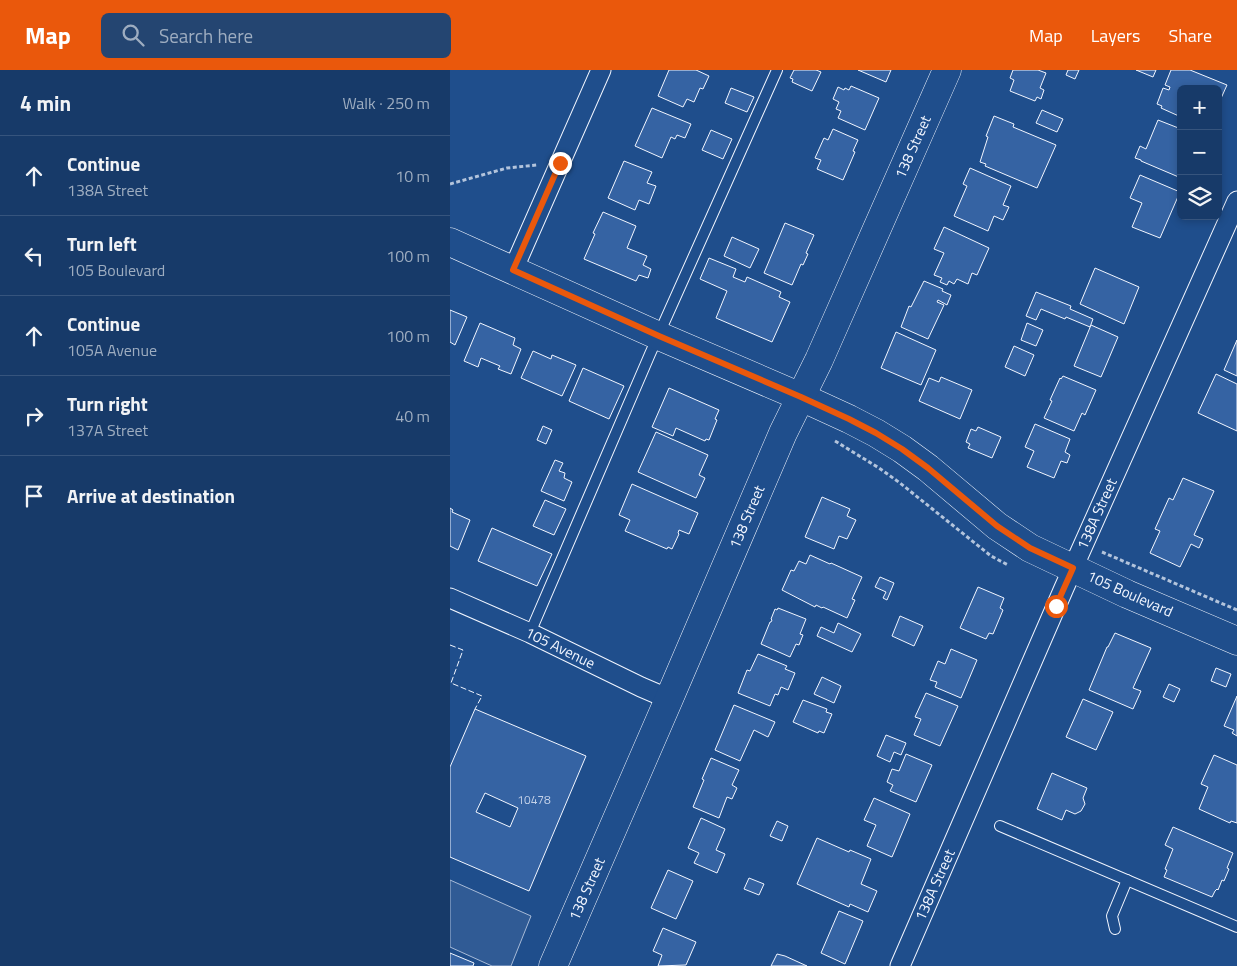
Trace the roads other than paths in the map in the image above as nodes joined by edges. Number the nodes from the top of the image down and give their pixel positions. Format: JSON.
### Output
{"nodes":[{"id":1,"x":601,"y":70,"type":"edge"},
{"id":2,"x":777,"y":70,"type":"edge"},
{"id":3,"x":946,"y":70,"type":"edge"},
{"id":4,"x":1237,"y":201,"type":"edge"},
{"id":5,"x":450,"y":242,"type":"edge"},
{"id":6,"x":513,"y":270,"type":"junction"},
{"id":7,"x":659,"y":336,"type":"junction"},
{"id":8,"x":801,"y":397,"type":"junction"},
{"id":9,"x":1073,"y":568,"type":"junction"},
{"id":10,"x":450,"y":598,"type":"edge"},
{"id":11,"x":530,"y":633,"type":"junction"},
{"id":12,"x":1237,"y":641,"type":"edge"},
{"id":13,"x":670,"y":699,"type":"junction"},
{"id":14,"x":1000,"y":826,"type":"dead end"},
{"id":15,"x":1128,"y":880,"type":"junction"},
{"id":16,"x":1237,"y":927,"type":"edge"},
{"id":17,"x":1115,"y":929,"type":"dead end"},
{"id":18,"x":553,"y":966,"type":"edge"},
{"id":19,"x":900,"y":966,"type":"edge"}],
"edges":[{"from":1,"to":6,"type":"street"},
{"from":2,"to":7,"type":"lane"},
{"from":3,"to":8,"type":"street","name":"138 Street"},
{"from":4,"to":9,"type":"street","name":"138A Street"},
{"from":5,"to":6,"type":"street","name":"105 Boulevard"},
{"from":6,"to":7,"type":"street","name":"105 Boulevard"},
{"from":7,"to":8,"type":"street","name":"105 Boulevard"},
{"from":7,"to":11,"type":"lane"},
{"from":8,"to":9,"type":"street","name":"105 Boulevard"},
{"from":8,"to":13,"type":"street","name":"138 Street"},
{"from":9,"to":12,"type":"street","name":"105 Boulevard"},
{"from":9,"to":19,"type":"street","name":"138A Street"},
{"from":10,"to":11,"type":"street","name":"105 Avenue"},
{"from":11,"to":13,"type":"street","name":"105 Avenue"},
{"from":13,"to":18,"type":"street","name":"138 Street"},
{"from":14,"to":15,"type":"lane"},
{"from":15,"to":16,"type":"lane"},
{"from":15,"to":17,"type":"lane"}]}
